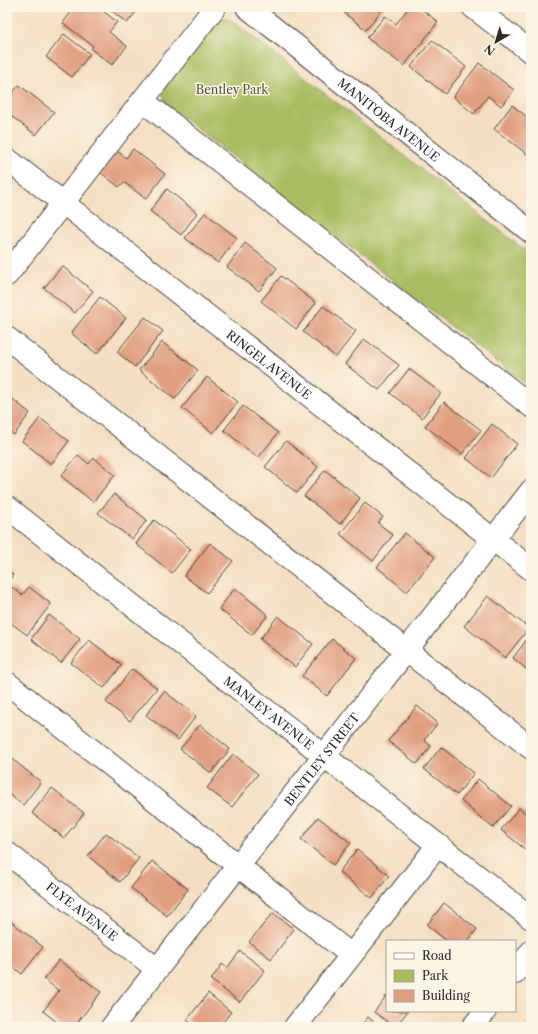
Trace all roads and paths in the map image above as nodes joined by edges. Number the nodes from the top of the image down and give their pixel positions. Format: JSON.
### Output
{"nodes":[{"id":1,"x":216,"y":7,"type":"edge"},
{"id":2,"x":247,"y":7,"type":"edge"},
{"id":3,"x":473,"y":7,"type":"edge"},
{"id":4,"x":531,"y":52,"type":"edge"},
{"id":5,"x":143,"y":101,"type":"junction"},
{"id":6,"x":7,"y":159,"type":"edge"},
{"id":7,"x":63,"y":203,"type":"junction"},
{"id":8,"x":531,"y":232,"type":"edge"},
{"id":9,"x":7,"y":275,"type":"edge"},
{"id":10,"x":7,"y":338,"type":"edge"},
{"id":11,"x":531,"y":406,"type":"edge"},
{"id":12,"x":531,"y":491,"type":"edge"},
{"id":13,"x":7,"y":507,"type":"edge"},
{"id":14,"x":493,"y":540,"type":"junction"},
{"id":15,"x":531,"y":569,"type":"edge"},
{"id":16,"x":406,"y":650,"type":"junction"},
{"id":17,"x":7,"y":683,"type":"edge"},
{"id":18,"x":531,"y":748,"type":"edge"},
{"id":19,"x":325,"y":755,"type":"junction"},
{"id":20,"x":438,"y":845,"type":"junction"},
{"id":21,"x":7,"y":853,"type":"edge"},
{"id":22,"x":238,"y":866,"type":"junction"},
{"id":23,"x":531,"y":918,"type":"edge"},
{"id":24,"x":531,"y":952,"type":"edge"},
{"id":25,"x":351,"y":955,"type":"junction"},
{"id":26,"x":157,"y":969,"type":"junction"},
{"id":27,"x":516,"y":972,"type":"edge"},
{"id":28,"x":484,"y":1012,"type":"edge"},
{"id":29,"x":112,"y":1027,"type":"edge"},
{"id":30,"x":295,"y":1027,"type":"edge"},
{"id":31,"x":473,"y":1027,"type":"edge"}],
"edges":[{"from":1,"to":5,"type":"street"},
{"from":2,"to":8,"type":"street","name":"MANITOBA AVENUE"},
{"from":3,"to":4,"type":"street"},
{"from":5,"to":7,"type":"street"},
{"from":5,"to":11,"type":"street"},
{"from":6,"to":7,"type":"street","name":"RINGEL AVENUE"},
{"from":7,"to":9,"type":"street"},
{"from":7,"to":14,"type":"street","name":"RINGEL AVENUE"},
{"from":10,"to":16,"type":"street"},
{"from":12,"to":14,"type":"street","name":"BENTLEY STREET"},
{"from":13,"to":19,"type":"street","name":"MANLEY AVENUE"},
{"from":14,"to":15,"type":"street","name":"RINGEL AVENUE"},
{"from":14,"to":16,"type":"street","name":"BENTLEY STREET"},
{"from":16,"to":18,"type":"street"},
{"from":16,"to":19,"type":"street","name":"BENTLEY STREET"},
{"from":17,"to":22,"type":"street"},
{"from":19,"to":20,"type":"street","name":"MANLEY AVENUE"},
{"from":19,"to":22,"type":"street","name":"BENTLEY STREET"},
{"from":20,"to":23,"type":"street","name":"MANLEY AVENUE"},
{"from":20,"to":25,"type":"street"},
{"from":21,"to":26,"type":"street","name":"FLYE AVENUE"},
{"from":22,"to":25,"type":"street"},
{"from":22,"to":26,"type":"street","name":"BENTLEY STREET"},
{"from":24,"to":27,"type":"street"},
{"from":25,"to":30,"type":"street"},
{"from":26,"to":29,"type":"street","name":"BENTLEY STREET"},
{"from":28,"to":31,"type":"street"}]}
